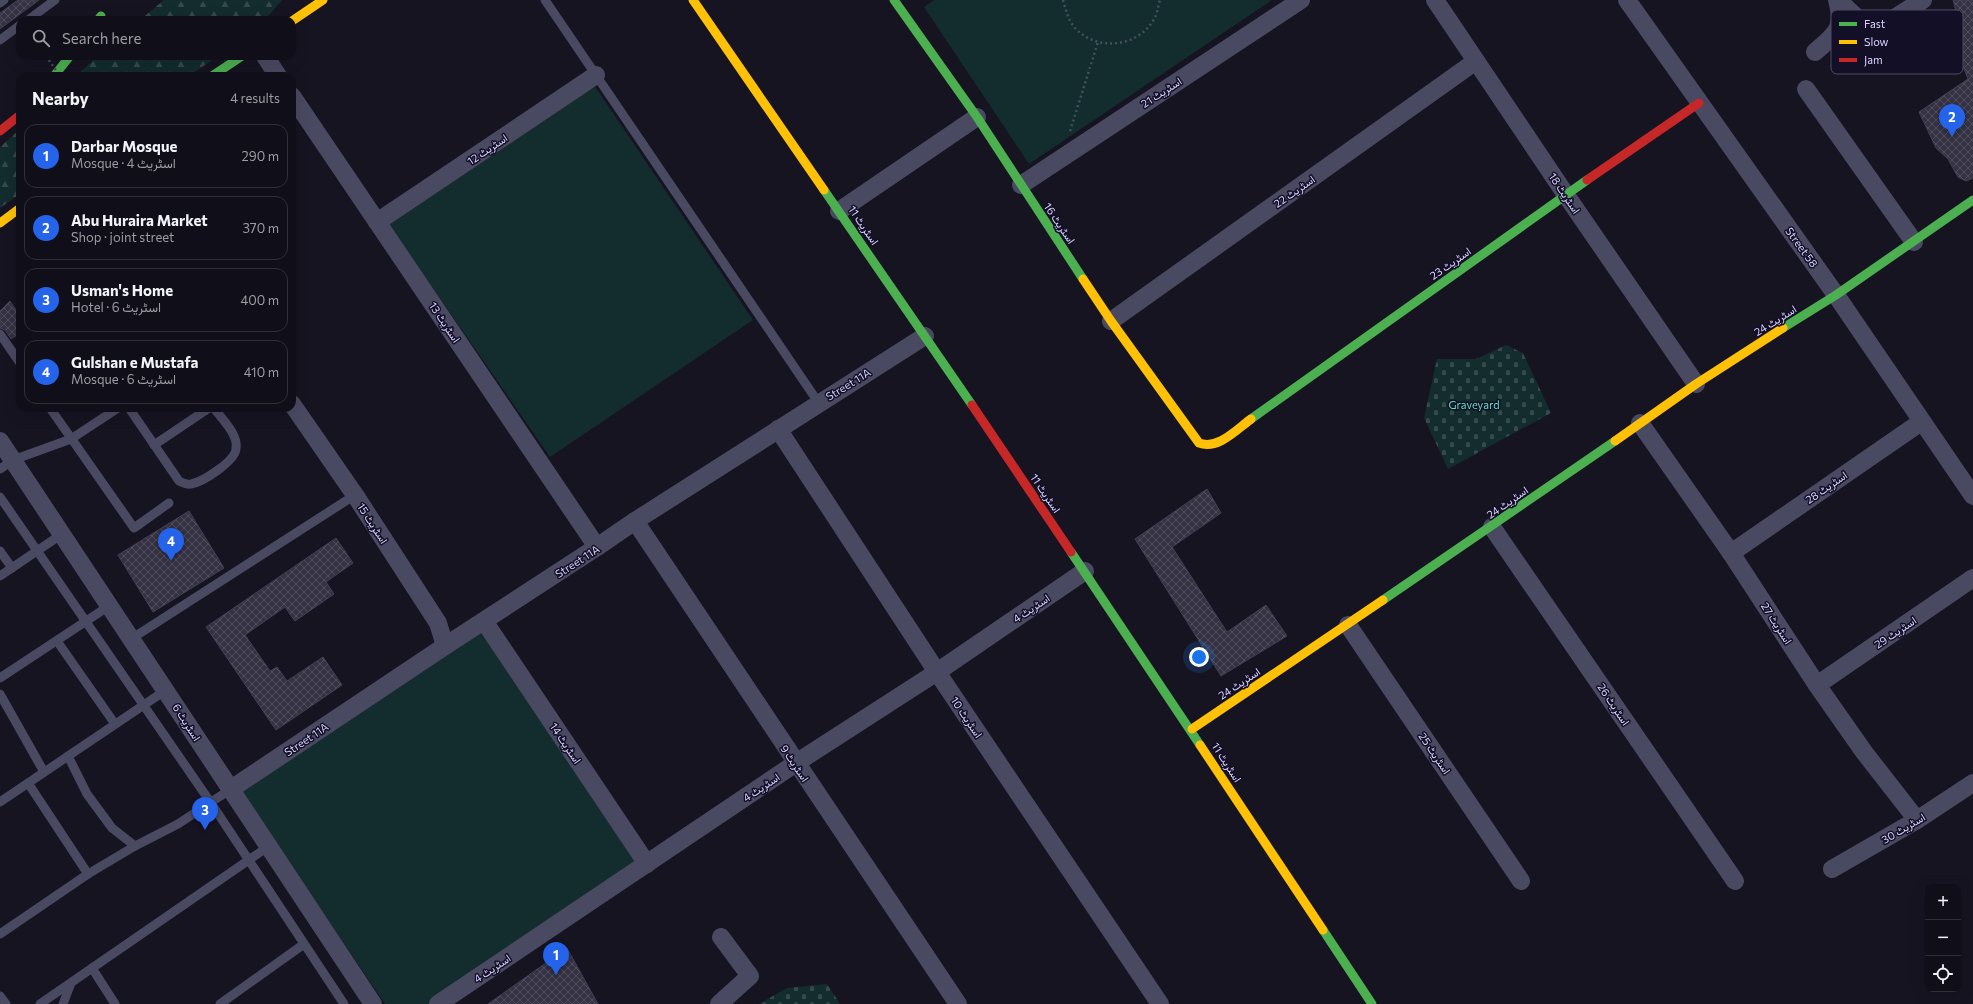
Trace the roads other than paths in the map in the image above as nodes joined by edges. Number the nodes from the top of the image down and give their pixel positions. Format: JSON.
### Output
{"nodes":[{"id":1,"x":4,"y":0,"type":"edge"},
{"id":2,"x":55,"y":0,"type":"edge"},
{"id":3,"x":323,"y":0,"type":"edge"},
{"id":4,"x":545,"y":0,"type":"edge"},
{"id":5,"x":693,"y":0,"type":"edge"},
{"id":6,"x":1301,"y":0,"type":"edge"},
{"id":7,"x":1435,"y":0,"type":"edge"},
{"id":8,"x":1627,"y":0,"type":"edge"},
{"id":9,"x":1838,"y":0,"type":"edge"},
{"id":10,"x":1923,"y":0,"type":"edge"},
{"id":11,"x":0,"y":3,"type":"edge"},
{"id":12,"x":297,"y":3,"type":"dead end"},
{"id":13,"x":902,"y":3,"type":"edge"},
{"id":14,"x":1840,"y":10,"type":"edge"},
{"id":15,"x":1849,"y":10,"type":"edge"},
{"id":16,"x":1907,"y":10,"type":"edge"},
{"id":17,"x":301,"y":15,"type":"junction"},
{"id":18,"x":33,"y":16,"type":"edge"},
{"id":19,"x":296,"y":18,"type":"edge"},
{"id":20,"x":16,"y":29,"type":"edge"},
{"id":21,"x":1831,"y":38,"type":"edge"},
{"id":22,"x":0,"y":40,"type":"edge"},
{"id":23,"x":1815,"y":52,"type":"dead end"},
{"id":24,"x":67,"y":60,"type":"edge"},
{"id":25,"x":236,"y":60,"type":"edge"},
{"id":26,"x":268,"y":60,"type":"edge"},
{"id":27,"x":1476,"y":61,"type":"junction"},
{"id":28,"x":57,"y":72,"type":"edge"},
{"id":29,"x":218,"y":72,"type":"edge"},
{"id":30,"x":275,"y":72,"type":"edge"},
{"id":31,"x":596,"y":75,"type":"junction"},
{"id":32,"x":1806,"y":89,"type":"dead end"},
{"id":33,"x":296,"y":102,"type":"edge"},
{"id":34,"x":1699,"y":103,"type":"junction"},
{"id":35,"x":977,"y":117,"type":"junction"},
{"id":36,"x":16,"y":118,"type":"edge"},
{"id":37,"x":0,"y":131,"type":"edge"},
{"id":38,"x":1021,"y":185,"type":"junction"},
{"id":39,"x":1566,"y":195,"type":"junction"},
{"id":40,"x":1973,"y":200,"type":"edge"},
{"id":41,"x":839,"y":210,"type":"junction"},
{"id":42,"x":16,"y":211,"type":"edge"},
{"id":43,"x":0,"y":222,"type":"edge"},
{"id":44,"x":377,"y":222,"type":"junction"},
{"id":45,"x":1914,"y":242,"type":"junction"},
{"id":46,"x":1836,"y":295,"type":"junction"},
{"id":47,"x":1111,"y":321,"type":"junction"},
{"id":48,"x":0,"y":334,"type":"edge"},
{"id":49,"x":925,"y":336,"type":"junction"},
{"id":50,"x":16,"y":358,"type":"edge"},
{"id":51,"x":1696,"y":384,"type":"junction"},
{"id":52,"x":818,"y":402,"type":"junction"},
{"id":53,"x":296,"y":410,"type":"edge"},
{"id":54,"x":53,"y":412,"type":"edge"},
{"id":55,"x":112,"y":412,"type":"edge"},
{"id":56,"x":132,"y":412,"type":"edge"},
{"id":57,"x":203,"y":412,"type":"edge"},
{"id":58,"x":217,"y":412,"type":"edge"},
{"id":59,"x":1921,"y":422,"type":"junction"},
{"id":60,"x":1640,"y":423,"type":"junction"},
{"id":61,"x":778,"y":429,"type":"junction"},
{"id":62,"x":71,"y":439,"type":"junction"},
{"id":63,"x":0,"y":441,"type":"edge"},
{"id":64,"x":1216,"y":444,"type":"joint"},
{"id":65,"x":154,"y":445,"type":"junction"},
{"id":66,"x":6,"y":465,"type":"edge"},
{"id":67,"x":354,"y":495,"type":"junction"},
{"id":68,"x":1973,"y":496,"type":"edge"},
{"id":69,"x":0,"y":497,"type":"edge"},
{"id":70,"x":168,"y":503,"type":"dead end"},
{"id":71,"x":635,"y":521,"type":"junction"},
{"id":72,"x":1492,"y":527,"type":"junction"},
{"id":73,"x":62,"y":534,"type":"junction"},
{"id":74,"x":597,"y":547,"type":"junction"},
{"id":75,"x":0,"y":551,"type":"edge"},
{"id":76,"x":36,"y":552,"type":"junction"},
{"id":77,"x":1731,"y":553,"type":"junction"},
{"id":78,"x":12,"y":568,"type":"junction"},
{"id":79,"x":1085,"y":571,"type":"junction"},
{"id":80,"x":0,"y":576,"type":"edge"},
{"id":81,"x":1973,"y":578,"type":"edge"},
{"id":82,"x":109,"y":606,"type":"junction"},
{"id":83,"x":484,"y":621,"type":"junction"},
{"id":84,"x":85,"y":622,"type":"junction"},
{"id":85,"x":1348,"y":624,"type":"junction"},
{"id":86,"x":131,"y":639,"type":"junction"},
{"id":87,"x":57,"y":641,"type":"junction"},
{"id":88,"x":445,"y":646,"type":"junction"},
{"id":89,"x":937,"y":672,"type":"junction"},
{"id":90,"x":0,"y":678,"type":"edge"},
{"id":91,"x":1817,"y":685,"type":"junction"},
{"id":92,"x":166,"y":690,"type":"junction"},
{"id":93,"x":0,"y":694,"type":"edge"},
{"id":94,"x":142,"y":706,"type":"junction"},
{"id":95,"x":115,"y":724,"type":"junction"},
{"id":96,"x":1192,"y":729,"type":"junction"},
{"id":97,"x":68,"y":756,"type":"junction"},
{"id":98,"x":796,"y":763,"type":"junction"},
{"id":99,"x":44,"y":772,"type":"junction"},
{"id":100,"x":28,"y":783,"type":"junction"},
{"id":101,"x":1973,"y":784,"type":"edge"},
{"id":102,"x":231,"y":789,"type":"junction"},
{"id":103,"x":0,"y":802,"type":"edge"},
{"id":104,"x":211,"y":803,"type":"junction"},
{"id":105,"x":1917,"y":820,"type":"junction"},
{"id":106,"x":135,"y":846,"type":"junction"},
{"id":107,"x":269,"y":846,"type":"junction"},
{"id":108,"x":248,"y":860,"type":"junction"},
{"id":109,"x":647,"y":864,"type":"junction"},
{"id":110,"x":1832,"y":869,"type":"dead end"},
{"id":111,"x":88,"y":874,"type":"junction"},
{"id":112,"x":1735,"y":880,"type":"dead end"},
{"id":113,"x":1521,"y":881,"type":"dead end"},
{"id":114,"x":0,"y":934,"type":"edge"},
{"id":115,"x":720,"y":937,"type":"dead end"},
{"id":116,"x":304,"y":944,"type":"junction"},
{"id":117,"x":92,"y":968,"type":"junction"},
{"id":118,"x":71,"y":983,"type":"junction"},
{"id":119,"x":0,"y":996,"type":"edge"},
{"id":120,"x":6,"y":1004,"type":"edge"},
{"id":121,"x":40,"y":1004,"type":"edge"},
{"id":122,"x":63,"y":1004,"type":"edge"},
{"id":123,"x":115,"y":1004,"type":"edge"},
{"id":124,"x":220,"y":1004,"type":"edge"},
{"id":125,"x":344,"y":1004,"type":"edge"},
{"id":126,"x":373,"y":1004,"type":"edge"},
{"id":127,"x":439,"y":1004,"type":"edge"},
{"id":128,"x":719,"y":1004,"type":"edge"},
{"id":129,"x":958,"y":1004,"type":"edge"},
{"id":130,"x":1160,"y":1004,"type":"edge"},
{"id":131,"x":1372,"y":1004,"type":"edge"}],
"edges":[{"from":1,"to":11,"type":"lane"},
{"from":2,"to":18,"type":"lane"},
{"from":3,"to":17,"type":"street"},
{"from":4,"to":31,"type":"lane"},
{"from":5,"to":41,"type":"street","name":"اسٹریٹ 11"},
{"from":6,"to":38,"type":"street","name":"اسٹریٹ 21"},
{"from":7,"to":27,"type":"street","name":"اسٹریٹ 18"},
{"from":8,"to":34,"type":"street","name":"Street 58"},
{"from":9,"to":14,"type":"street"},
{"from":9,"to":15,"type":"street"},
{"from":10,"to":16,"type":"street"},
{"from":12,"to":17,"type":"street"},
{"from":13,"to":35,"type":"street","name":"اسٹریٹ 16"},
{"from":17,"to":19,"type":"street"},
{"from":20,"to":22,"type":"lane"},
{"from":21,"to":23,"type":"street"},
{"from":24,"to":28,"type":"street"},
{"from":25,"to":29,"type":"street"},
{"from":26,"to":30,"type":"street"},
{"from":27,"to":39,"type":"street","name":"اسٹریٹ 18"},
{"from":27,"to":47,"type":"street","name":"اسٹریٹ 22"},
{"from":31,"to":44,"type":"street","name":"اسٹریٹ 12"},
{"from":31,"to":52,"type":"lane"},
{"from":32,"to":45,"type":"street"},
{"from":33,"to":44,"type":"street","name":"اسٹریٹ 13"},
{"from":34,"to":39,"type":"street","name":"اسٹریٹ 23"},
{"from":34,"to":46,"type":"street","name":"Street 58"},
{"from":35,"to":38,"type":"street","name":"اسٹریٹ 16"},
{"from":35,"to":41,"type":"street"},
{"from":36,"to":37,"type":"street"},
{"from":38,"to":47,"type":"street","name":"اسٹریٹ 16"},
{"from":39,"to":51,"type":"street","name":"اسٹریٹ 18"},
{"from":39,"to":64,"type":"street","name":"اسٹریٹ 23"},
{"from":40,"to":45,"type":"street","name":"اسٹریٹ 24"},
{"from":41,"to":49,"type":"street","name":"اسٹریٹ 11"},
{"from":42,"to":43,"type":"street"},
{"from":44,"to":74,"type":"street","name":"اسٹریٹ 13"},
{"from":45,"to":46,"type":"street","name":"اسٹریٹ 24"},
{"from":46,"to":51,"type":"street","name":"اسٹریٹ 24"},
{"from":46,"to":59,"type":"street","name":"Street 58"},
{"from":47,"to":64,"type":"street","name":"اسٹریٹ 16"},
{"from":48,"to":50,"type":"lane"},
{"from":49,"to":52,"type":"street","name":"Street 11A"},
{"from":49,"to":79,"type":"street","name":"اسٹریٹ 11"},
{"from":51,"to":60,"type":"street","name":"اسٹریٹ 24"},
{"from":52,"to":61,"type":"street","name":"Street 11A"},
{"from":53,"to":67,"type":"street","name":"اسٹریٹ 15"},
{"from":54,"to":62,"type":"lane"},
{"from":55,"to":62,"type":"lane"},
{"from":56,"to":65,"type":"lane"},
{"from":57,"to":65,"type":"lane"},
{"from":58,"to":65,"type":"lane"},
{"from":59,"to":68,"type":"street","name":"Street 58"},
{"from":59,"to":77,"type":"street","name":"اسٹریٹ 28"},
{"from":60,"to":72,"type":"street","name":"اسٹریٹ 24"},
{"from":60,"to":77,"type":"street","name":"اسٹریٹ 27"},
{"from":61,"to":71,"type":"street","name":"Street 11A"},
{"from":61,"to":89,"type":"street","name":"اسٹریٹ 10"},
{"from":62,"to":66,"type":"lane"},
{"from":62,"to":70,"type":"lane"},
{"from":63,"to":66,"type":"street","name":"اسٹریٹ 6"},
{"from":66,"to":73,"type":"street","name":"اسٹریٹ 6"},
{"from":67,"to":86,"type":"lane"},
{"from":67,"to":88,"type":"street","name":"اسٹریٹ 15"},
{"from":69,"to":76,"type":"lane"},
{"from":71,"to":74,"type":"street","name":"Street 11A"},
{"from":71,"to":98,"type":"street","name":"اسٹریٹ 9"},
{"from":72,"to":85,"type":"street","name":"اسٹریٹ 24"},
{"from":72,"to":112,"type":"street","name":"اسٹریٹ 26"},
{"from":73,"to":76,"type":"lane"},
{"from":73,"to":82,"type":"street","name":"اسٹریٹ 6"},
{"from":74,"to":83,"type":"street","name":"Street 11A"},
{"from":75,"to":78,"type":"lane"},
{"from":76,"to":78,"type":"lane"},
{"from":76,"to":84,"type":"lane"},
{"from":77,"to":91,"type":"street","name":"اسٹریٹ 27"},
{"from":78,"to":80,"type":"lane"},
{"from":79,"to":89,"type":"street","name":"اسٹریٹ 4"},
{"from":79,"to":96,"type":"street","name":"اسٹریٹ 11"},
{"from":81,"to":91,"type":"street","name":"اسٹریٹ 29"},
{"from":82,"to":84,"type":"lane"},
{"from":82,"to":86,"type":"street","name":"اسٹریٹ 6"},
{"from":83,"to":88,"type":"street","name":"Street 11A"},
{"from":83,"to":109,"type":"street","name":"اسٹریٹ 14"},
{"from":84,"to":87,"type":"lane"},
{"from":84,"to":94,"type":"lane"},
{"from":85,"to":96,"type":"street","name":"اسٹریٹ 24"},
{"from":85,"to":113,"type":"street","name":"اسٹریٹ 25"},
{"from":86,"to":92,"type":"street","name":"اسٹریٹ 6"},
{"from":87,"to":90,"type":"lane"},
{"from":87,"to":95,"type":"lane"},
{"from":88,"to":102,"type":"street","name":"Street 11A"},
{"from":89,"to":98,"type":"street","name":"اسٹریٹ 4"},
{"from":89,"to":130,"type":"street","name":"اسٹریٹ 10"},
{"from":91,"to":105,"type":"street","name":"اسٹریٹ 27"},
{"from":92,"to":94,"type":"lane"},
{"from":92,"to":102,"type":"street","name":"اسٹریٹ 6"},
{"from":93,"to":99,"type":"lane"},
{"from":94,"to":95,"type":"lane"},
{"from":94,"to":104,"type":"lane"},
{"from":95,"to":97,"type":"lane"},
{"from":96,"to":131,"type":"street","name":"اسٹریٹ 11"},
{"from":97,"to":99,"type":"lane"},
{"from":97,"to":106,"type":"lane"},
{"from":98,"to":109,"type":"street","name":"اسٹریٹ 4"},
{"from":98,"to":129,"type":"street","name":"اسٹریٹ 9"},
{"from":99,"to":100,"type":"lane"},
{"from":100,"to":103,"type":"lane"},
{"from":100,"to":111,"type":"lane"},
{"from":101,"to":105,"type":"street","name":"اسٹریٹ 30"},
{"from":102,"to":104,"type":"lane"},
{"from":102,"to":107,"type":"street","name":"اسٹریٹ 6"},
{"from":104,"to":106,"type":"lane"},
{"from":104,"to":108,"type":"lane"},
{"from":105,"to":110,"type":"street","name":"اسٹریٹ 30"},
{"from":106,"to":111,"type":"lane"},
{"from":107,"to":108,"type":"lane"},
{"from":107,"to":126,"type":"street","name":"اسٹریٹ 6"},
{"from":108,"to":116,"type":"lane"},
{"from":108,"to":117,"type":"lane"},
{"from":109,"to":127,"type":"street","name":"اسٹریٹ 4"},
{"from":111,"to":114,"type":"lane"},
{"from":115,"to":128,"type":"street"},
{"from":116,"to":124,"type":"lane"},
{"from":116,"to":125,"type":"lane"},
{"from":117,"to":118,"type":"lane"},
{"from":117,"to":123,"type":"lane"},
{"from":118,"to":121,"type":"lane"},
{"from":118,"to":122,"type":"lane"},
{"from":119,"to":120,"type":"lane"}]}
